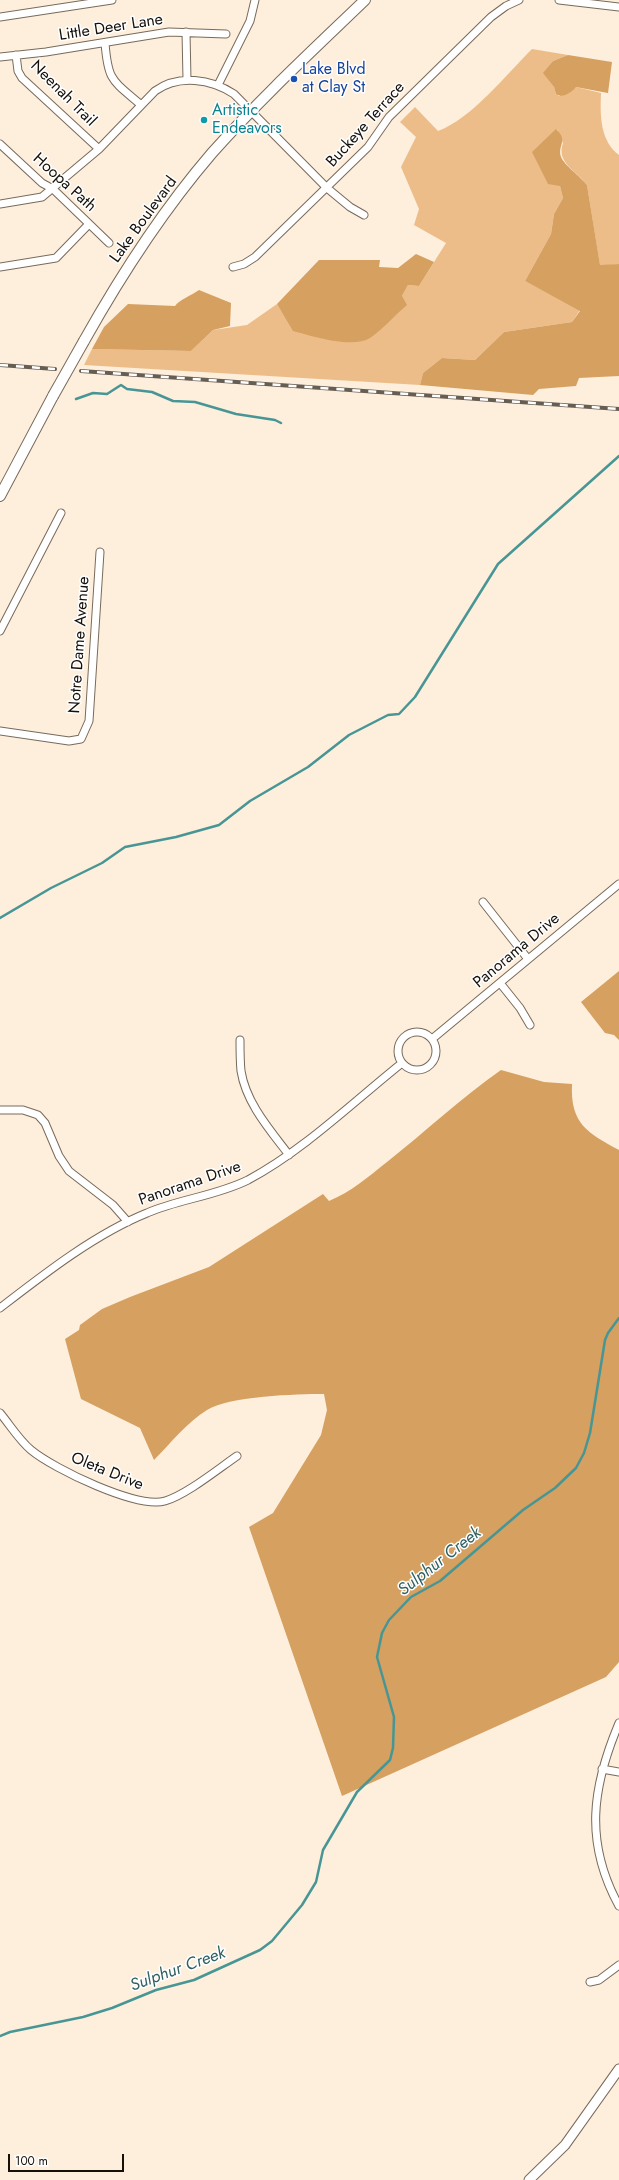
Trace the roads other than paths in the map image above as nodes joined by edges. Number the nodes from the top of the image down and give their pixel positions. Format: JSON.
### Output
{"nodes":[{"id":1,"x":112,"y":0,"type":"edge"},
{"id":2,"x":255,"y":0,"type":"edge"},
{"id":3,"x":365,"y":0,"type":"edge"},
{"id":4,"x":519,"y":0,"type":"edge"},
{"id":5,"x":559,"y":0,"type":"edge"},
{"id":6,"x":619,"y":7,"type":"edge"},
{"id":7,"x":0,"y":17,"type":"edge"},
{"id":8,"x":186,"y":32,"type":"junction"},
{"id":9,"x":226,"y":34,"type":"dead end"},
{"id":10,"x":105,"y":43,"type":"junction"},
{"id":11,"x":16,"y":55,"type":"junction"},
{"id":12,"x":0,"y":57,"type":"edge"},
{"id":13,"x":187,"y":80,"type":"junction"},
{"id":14,"x":218,"y":85,"type":"junction"},
{"id":15,"x":140,"y":104,"type":"junction"},
{"id":16,"x":251,"y":111,"type":"junction"},
{"id":17,"x":0,"y":144,"type":"edge"},
{"id":18,"x":99,"y":149,"type":"junction"},
{"id":19,"x":327,"y":188,"type":"junction"},
{"id":20,"x":53,"y":189,"type":"junction"},
{"id":21,"x":0,"y":204,"type":"edge"},
{"id":22,"x":364,"y":215,"type":"dead end"},
{"id":23,"x":89,"y":224,"type":"junction"},
{"id":24,"x":109,"y":243,"type":"dead end"},
{"id":25,"x":0,"y":267,"type":"edge"},
{"id":26,"x":233,"y":267,"type":"dead end"},
{"id":27,"x":0,"y":496,"type":"edge"},
{"id":28,"x":61,"y":513,"type":"dead end"},
{"id":29,"x":100,"y":552,"type":"dead end"},
{"id":30,"x":0,"y":631,"type":"edge"},
{"id":31,"x":0,"y":731,"type":"edge"},
{"id":32,"x":619,"y":884,"type":"edge"},
{"id":33,"x":483,"y":902,"type":"dead end"},
{"id":34,"x":528,"y":959,"type":"junction"},
{"id":35,"x":500,"y":983,"type":"junction"},
{"id":36,"x":530,"y":1025,"type":"dead end"},
{"id":37,"x":432,"y":1039,"type":"junction"},
{"id":38,"x":240,"y":1040,"type":"dead end"},
{"id":39,"x":402,"y":1063,"type":"junction"},
{"id":40,"x":0,"y":1110,"type":"edge"},
{"id":41,"x":289,"y":1155,"type":"junction"},
{"id":42,"x":128,"y":1222,"type":"junction"},
{"id":43,"x":0,"y":1308,"type":"edge"},
{"id":44,"x":0,"y":1413,"type":"edge"},
{"id":45,"x":237,"y":1456,"type":"dead end"},
{"id":46,"x":619,"y":1723,"type":"edge"},
{"id":47,"x":602,"y":1769,"type":"junction"},
{"id":48,"x":619,"y":1772,"type":"edge"},
{"id":49,"x":619,"y":1906,"type":"edge"},
{"id":50,"x":619,"y":1965,"type":"edge"},
{"id":51,"x":590,"y":1982,"type":"dead end"},
{"id":52,"x":619,"y":2069,"type":"edge"},
{"id":53,"x":529,"y":2180,"type":"edge"}],
"edges":[{"from":1,"to":7,"type":"street"},
{"from":2,"to":14,"type":"street"},
{"from":3,"to":16,"type":"main road","name":"Lake Boulevard"},
{"from":4,"to":19,"type":"street","name":"Buckeye Terrace"},
{"from":5,"to":6,"type":"street"},
{"from":8,"to":9,"type":"street","name":"Little Deer Lane"},
{"from":8,"to":10,"type":"street","name":"Little Deer Lane"},
{"from":8,"to":13,"type":"street"},
{"from":10,"to":11,"type":"street","name":"Little Deer Lane"},
{"from":10,"to":15,"type":"street"},
{"from":11,"to":12,"type":"street","name":"Little Deer Lane"},
{"from":11,"to":18,"type":"street","name":"Neenah Trail"},
{"from":13,"to":14,"type":"street"},
{"from":13,"to":15,"type":"street"},
{"from":14,"to":16,"type":"street"},
{"from":15,"to":18,"type":"street"},
{"from":16,"to":19,"type":"street"},
{"from":16,"to":27,"type":"main road","name":"Lake Boulevard","bridge":true},
{"from":17,"to":20,"type":"street","name":"Hoopa Path"},
{"from":18,"to":20,"type":"street"},
{"from":19,"to":22,"type":"street"},
{"from":19,"to":26,"type":"street","name":"Buckeye Terrace"},
{"from":20,"to":21,"type":"street"},
{"from":20,"to":23,"type":"street","name":"Hoopa Path"},
{"from":23,"to":24,"type":"street","name":"Hoopa Path"},
{"from":23,"to":25,"type":"street"},
{"from":28,"to":30,"type":"street"},
{"from":29,"to":31,"type":"street","name":"Notre Dame Avenue"},
{"from":32,"to":34,"type":"street","name":"Panorama Drive"},
{"from":33,"to":34,"type":"street"},
{"from":34,"to":35,"type":"street","name":"Panorama Drive"},
{"from":35,"to":36,"type":"street"},
{"from":35,"to":37,"type":"street","name":"Panorama Drive"},
{"from":37,"to":39,"type":"street"},
{"from":37,"to":39,"type":"street"},
{"from":38,"to":41,"type":"street"},
{"from":39,"to":41,"type":"street","name":"Panorama Drive"},
{"from":40,"to":42,"type":"street"},
{"from":41,"to":42,"type":"street","name":"Panorama Drive"},
{"from":42,"to":43,"type":"street","name":"Panorama Drive"},
{"from":44,"to":45,"type":"street","name":"Oleta Drive"},
{"from":46,"to":47,"type":"street"},
{"from":47,"to":48,"type":"street"},
{"from":47,"to":49,"type":"street"},
{"from":50,"to":51,"type":"street"},
{"from":52,"to":53,"type":"street"}]}
